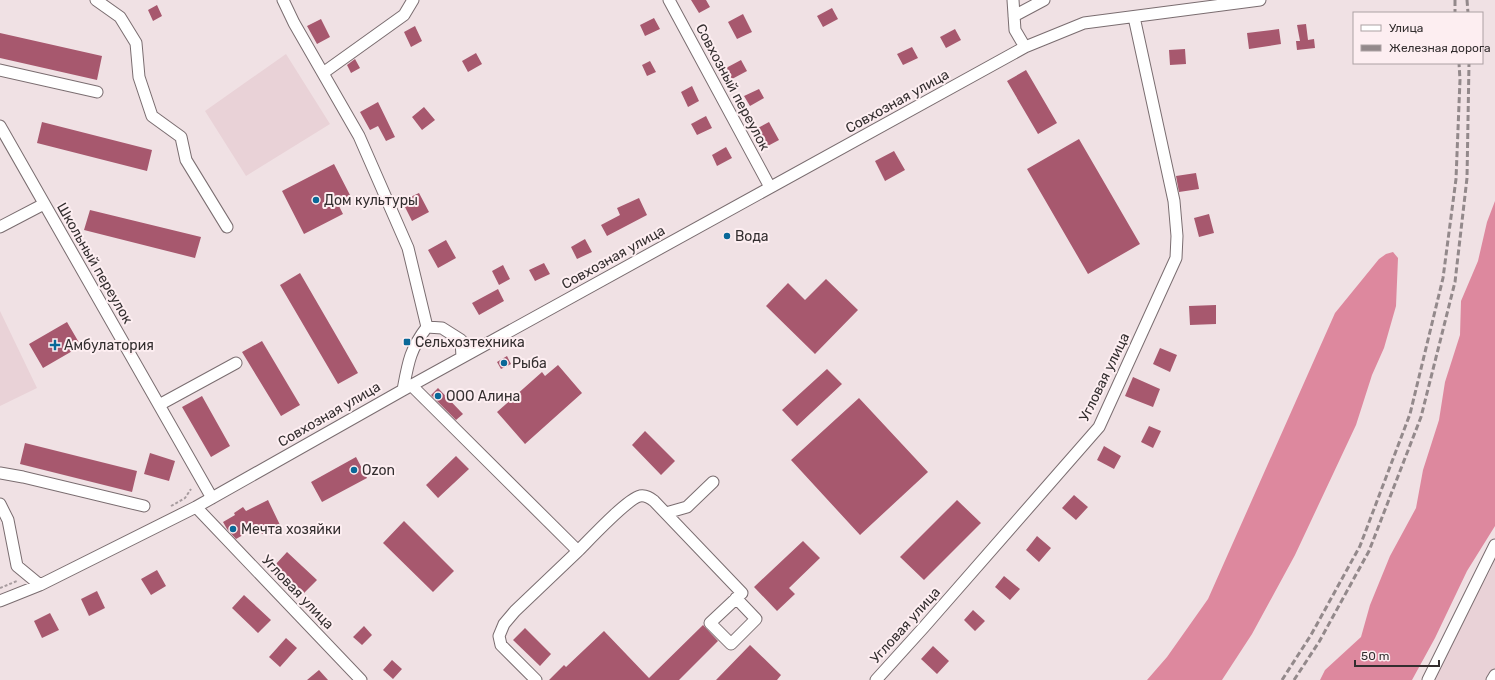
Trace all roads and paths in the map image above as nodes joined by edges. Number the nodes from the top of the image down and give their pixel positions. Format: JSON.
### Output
{"nodes":[{"id":1,"x":96,"y":0,"type":"edge"},
{"id":2,"x":283,"y":0,"type":"edge"},
{"id":3,"x":413,"y":0,"type":"edge"},
{"id":4,"x":669,"y":0,"type":"edge"},
{"id":5,"x":1013,"y":0,"type":"edge"},
{"id":6,"x":1044,"y":0,"type":"edge"},
{"id":7,"x":1260,"y":0,"type":"edge"},
{"id":8,"x":1014,"y":16,"type":"junction"},
{"id":9,"x":1134,"y":17,"type":"junction"},
{"id":10,"x":1025,"y":47,"type":"junction"},
{"id":11,"x":0,"y":70,"type":"edge"},
{"id":12,"x":323,"y":73,"type":"junction"},
{"id":13,"x":97,"y":92,"type":"dead end"},
{"id":14,"x":0,"y":126,"type":"edge"},
{"id":15,"x":770,"y":187,"type":"junction"},
{"id":16,"x":44,"y":204,"type":"junction"},
{"id":17,"x":0,"y":227,"type":"edge"},
{"id":18,"x":226,"y":227,"type":"dead end"},
{"id":19,"x":427,"y":327,"type":"junction"},
{"id":20,"x":462,"y":357,"type":"junction"},
{"id":21,"x":236,"y":363,"type":"dead end"},
{"id":22,"x":407,"y":387,"type":"junction"},
{"id":23,"x":159,"y":405,"type":"junction"},
{"id":24,"x":0,"y":473,"type":"edge"},
{"id":25,"x":713,"y":482,"type":"dead end"},
{"id":26,"x":212,"y":498,"type":"junction"},
{"id":27,"x":0,"y":504,"type":"edge"},
{"id":28,"x":144,"y":506,"type":"dead end"},
{"id":29,"x":196,"y":507,"type":"junction"},
{"id":30,"x":666,"y":513,"type":"junction"},
{"id":31,"x":1495,"y":545,"type":"edge"},
{"id":32,"x":578,"y":551,"type":"junction"},
{"id":33,"x":15,"y":582,"type":"dead end"},
{"id":34,"x":40,"y":585,"type":"junction"},
{"id":35,"x":0,"y":588,"type":"edge"},
{"id":36,"x":736,"y":598,"type":"dead end"},
{"id":37,"x":0,"y":601,"type":"edge"},
{"id":38,"x":1495,"y":675,"type":"edge"},
{"id":39,"x":361,"y":680,"type":"edge"},
{"id":40,"x":536,"y":680,"type":"edge"},
{"id":41,"x":876,"y":680,"type":"edge"},
{"id":42,"x":1428,"y":680,"type":"edge"},
{"id":43,"x":1492,"y":680,"type":"edge"}],
"edges":[{"from":1,"to":18,"type":"street"},
{"from":2,"to":12,"type":"street"},
{"from":3,"to":12,"type":"street"},
{"from":4,"to":15,"type":"street","name":"Совхозный переулок"},
{"from":5,"to":8,"type":"street"},
{"from":6,"to":8,"type":"street"},
{"from":7,"to":9,"type":"street","name":"Совхозная улица"},
{"from":8,"to":10,"type":"street"},
{"from":9,"to":10,"type":"street","name":"Совхозная улица"},
{"from":9,"to":41,"type":"street","name":"Угловая улица"},
{"from":10,"to":15,"type":"street","name":"Совхозная улица"},
{"from":11,"to":13,"type":"street"},
{"from":12,"to":19,"type":"street"},
{"from":14,"to":16,"type":"street","name":"Школьный переулок"},
{"from":15,"to":20,"type":"street","name":"Совхозная улица"},
{"from":16,"to":17,"type":"street"},
{"from":16,"to":23,"type":"street","name":"Школьный переулок"},
{"from":19,"to":20,"type":"street"},
{"from":19,"to":22,"type":"street"},
{"from":20,"to":22,"type":"street","name":"Совхозная улица"},
{"from":21,"to":23,"type":"street"},
{"from":22,"to":26,"type":"street","name":"Совхозная улица"},
{"from":22,"to":32,"type":"street"},
{"from":23,"to":26,"type":"street","name":"Школьный переулок"},
{"from":24,"to":28,"type":"street"},
{"from":25,"to":30,"type":"street"},
{"from":26,"to":29,"type":"street","name":"Совхозная улица"},
{"from":27,"to":34,"type":"street"},
{"from":29,"to":34,"type":"street","name":"Совхозная улица"},
{"from":29,"to":39,"type":"street","name":"Угловая улица"},
{"from":30,"to":32,"type":"street"},
{"from":30,"to":36,"type":"street"},
{"from":31,"to":42,"type":"street"},
{"from":32,"to":40,"type":"street"},
{"from":33,"to":35,"type":"path"},
{"from":34,"to":37,"type":"street","name":"Совхозная улица"},
{"from":38,"to":43,"type":"street"}]}
